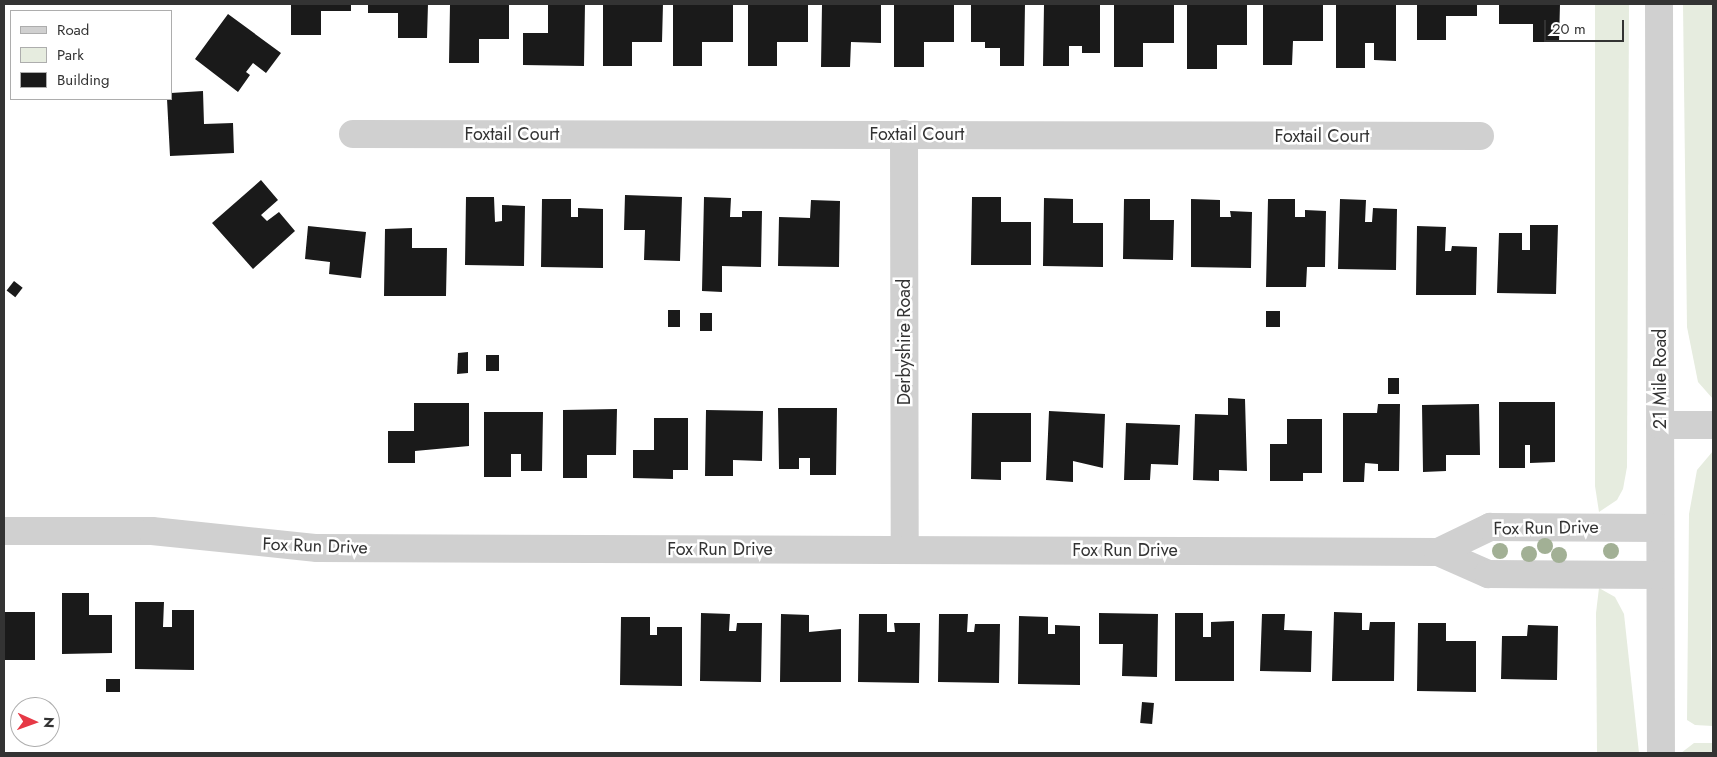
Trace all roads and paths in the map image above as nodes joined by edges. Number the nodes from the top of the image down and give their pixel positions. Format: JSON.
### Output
{"nodes":[{"id":1,"x":1659,"y":4,"type":"edge"},
{"id":2,"x":353,"y":134,"type":"dead end"},
{"id":3,"x":904,"y":134,"type":"junction"},
{"id":4,"x":1480,"y":136,"type":"dead end"},
{"id":5,"x":1660,"y":425,"type":"junction"},
{"id":6,"x":1713,"y":425,"type":"edge"},
{"id":7,"x":1660,"y":528,"type":"junction"},
{"id":8,"x":4,"y":531,"type":"edge"},
{"id":9,"x":904,"y":549,"type":"junction"},
{"id":10,"x":1438,"y":552,"type":"junction"},
{"id":11,"x":1660,"y":575,"type":"junction"},
{"id":12,"x":1661,"y":753,"type":"edge"}],
"edges":[{"from":1,"to":5,"type":"street","name":"21 Mile Road"},
{"from":2,"to":3,"type":"street","name":"Foxtail Court"},
{"from":3,"to":4,"type":"street","name":"Foxtail Court"},
{"from":3,"to":9,"type":"street","name":"Derbyshire Road"},
{"from":5,"to":6,"type":"street"},
{"from":5,"to":7,"type":"street","name":"21 Mile Road"},
{"from":7,"to":10,"type":"street","name":"Fox Run Drive"},
{"from":7,"to":11,"type":"street","name":"21 Mile Road"},
{"from":8,"to":9,"type":"street","name":"Fox Run Drive"},
{"from":9,"to":10,"type":"street","name":"Fox Run Drive"},
{"from":10,"to":11,"type":"street","name":"Fox Run Drive"},
{"from":11,"to":12,"type":"street","name":"21 Mile Road"}]}
